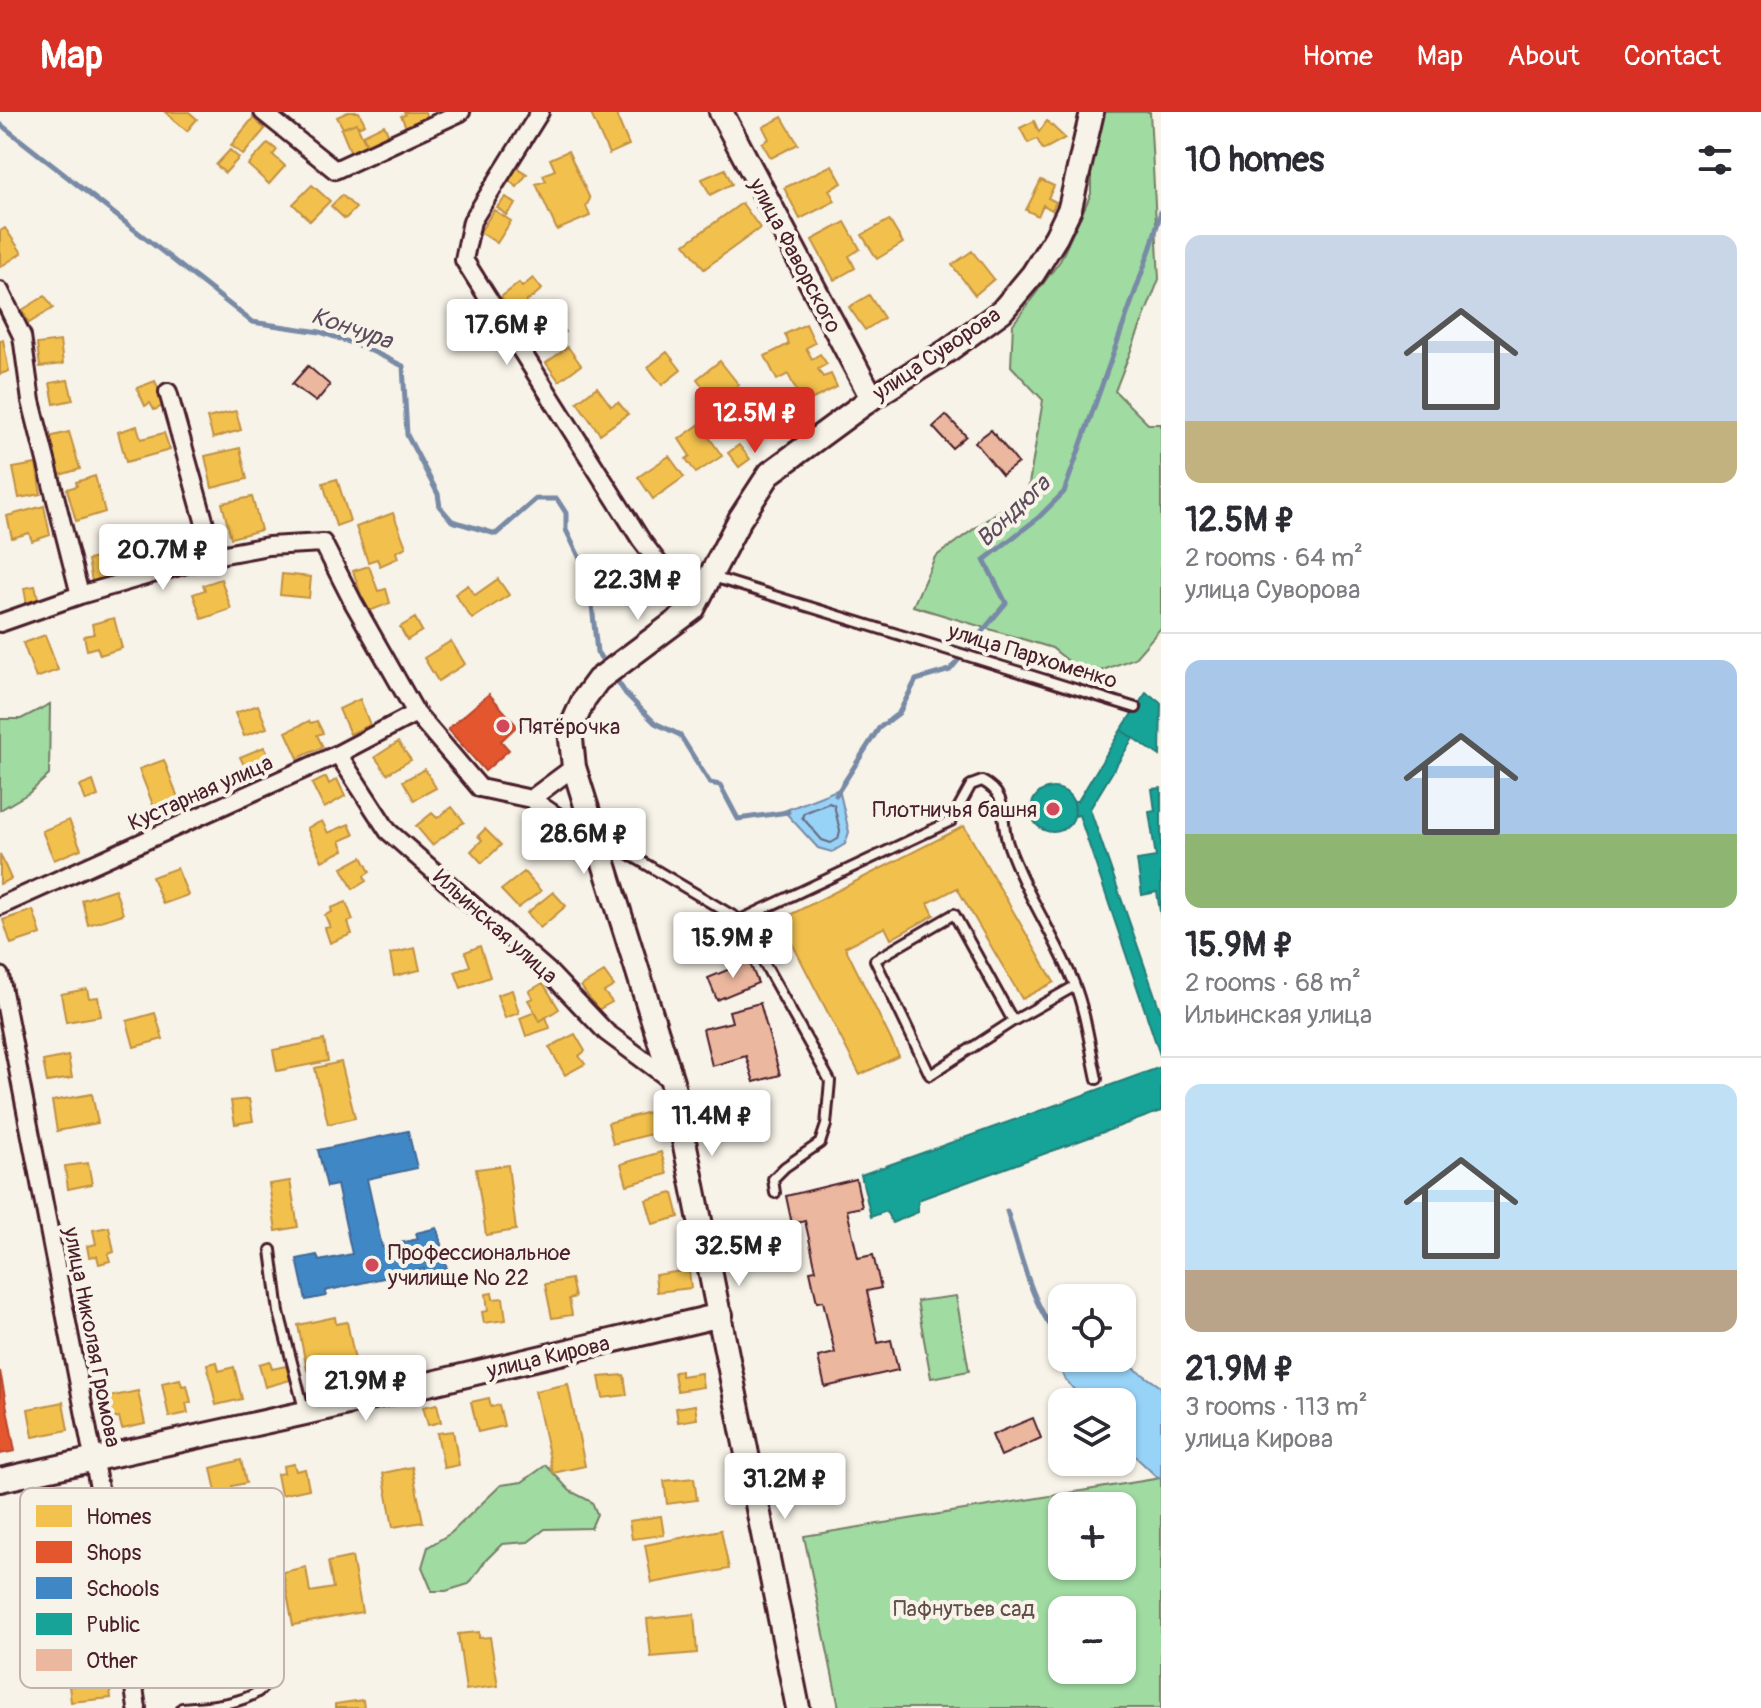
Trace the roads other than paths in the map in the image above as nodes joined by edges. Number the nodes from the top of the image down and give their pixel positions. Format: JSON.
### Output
{"nodes":[{"id":1,"x":263,"y":112,"type":"edge"},
{"id":2,"x":461,"y":112,"type":"edge"},
{"id":3,"x":540,"y":112,"type":"edge"},
{"id":4,"x":721,"y":112,"type":"edge"},
{"id":5,"x":1089,"y":115,"type":"edge"},
{"id":6,"x":0,"y":291,"type":"edge"},
{"id":7,"x":168,"y":392,"type":"dead end"},
{"id":8,"x":872,"y":398,"type":"junction"},
{"id":9,"x":214,"y":556,"type":"junction"},
{"id":10,"x":709,"y":576,"type":"junction"},
{"id":11,"x":80,"y":595,"type":"junction"},
{"id":12,"x":693,"y":609,"type":"junction"},
{"id":13,"x":0,"y":623,"type":"edge"},
{"id":14,"x":1136,"y":708,"type":"dead end"},
{"id":15,"x":416,"y":713,"type":"junction"},
{"id":16,"x":338,"y":754,"type":"junction"},
{"id":17,"x":574,"y":767,"type":"junction"},
{"id":18,"x":531,"y":799,"type":"junction"},
{"id":19,"x":597,"y":840,"type":"junction"},
{"id":20,"x":0,"y":906,"type":"edge"},
{"id":21,"x":740,"y":920,"type":"junction"},
{"id":22,"x":0,"y":976,"type":"edge"},
{"id":23,"x":1075,"y":986,"type":"junction"},
{"id":24,"x":1013,"y":1021,"type":"junction"},
{"id":25,"x":1097,"y":1079,"type":"dead end"},
{"id":26,"x":672,"y":1081,"type":"junction"},
{"id":27,"x":775,"y":1193,"type":"dead end"},
{"id":28,"x":271,"y":1250,"type":"dead end"},
{"id":29,"x":721,"y":1315,"type":"junction"},
{"id":30,"x":305,"y":1413,"type":"junction"},
{"id":31,"x":95,"y":1460,"type":"junction"},
{"id":32,"x":0,"y":1480,"type":"edge"},
{"id":33,"x":100,"y":1488,"type":"edge"},
{"id":34,"x":134,"y":1688,"type":"edge"},
{"id":35,"x":262,"y":1688,"type":"edge"},
{"id":36,"x":137,"y":1708,"type":"edge"},
{"id":37,"x":182,"y":1708,"type":"edge"},
{"id":38,"x":798,"y":1708,"type":"edge"}],
"edges":[{"from":1,"to":2,"type":"street"},
{"from":3,"to":12,"type":"street"},
{"from":4,"to":8,"type":"main road","name":"улица Фаворского"},
{"from":5,"to":8,"type":"main road","name":"улица Суворова"},
{"from":6,"to":11,"type":"street"},
{"from":7,"to":9,"type":"street"},
{"from":8,"to":10,"type":"main road","name":"улица Суворова"},
{"from":9,"to":11,"type":"street"},
{"from":9,"to":15,"type":"street"},
{"from":10,"to":12,"type":"main road","name":"улица Суворова"},
{"from":10,"to":14,"type":"lane","name":"улица Пархоменко"},
{"from":11,"to":13,"type":"street"},
{"from":12,"to":17,"type":"main road","name":"улица Суворова"},
{"from":15,"to":16,"type":"street","name":"Кустарная улица"},
{"from":15,"to":18,"type":"street"},
{"from":16,"to":20,"type":"street","name":"Кустарная улица"},
{"from":16,"to":26,"type":"street","name":"Ильинская улица"},
{"from":17,"to":18,"type":"street"},
{"from":17,"to":19,"type":"main road"},
{"from":18,"to":19,"type":"street"},
{"from":19,"to":21,"type":"lane"},
{"from":19,"to":26,"type":"main road"},
{"from":21,"to":23,"type":"lane"},
{"from":21,"to":27,"type":"lane"},
{"from":22,"to":31,"type":"street","name":"улица Николая Громова"},
{"from":23,"to":24,"type":"lane"},
{"from":23,"to":25,"type":"lane"},
{"from":24,"to":24,"type":"lane"},
{"from":26,"to":29,"type":"main road"},
{"from":28,"to":30,"type":"lane"},
{"from":29,"to":30,"type":"main road","name":"улица Кирова"},
{"from":29,"to":38,"type":"main road"},
{"from":30,"to":31,"type":"main road","name":"улица Кирова"},
{"from":31,"to":32,"type":"main road","name":"улица Кирова"},
{"from":31,"to":33,"type":"street","name":"улица Николая Громова"},
{"from":34,"to":36,"type":"street","name":"улица Николая Громова"},
{"from":35,"to":37,"type":"lane"}]}
